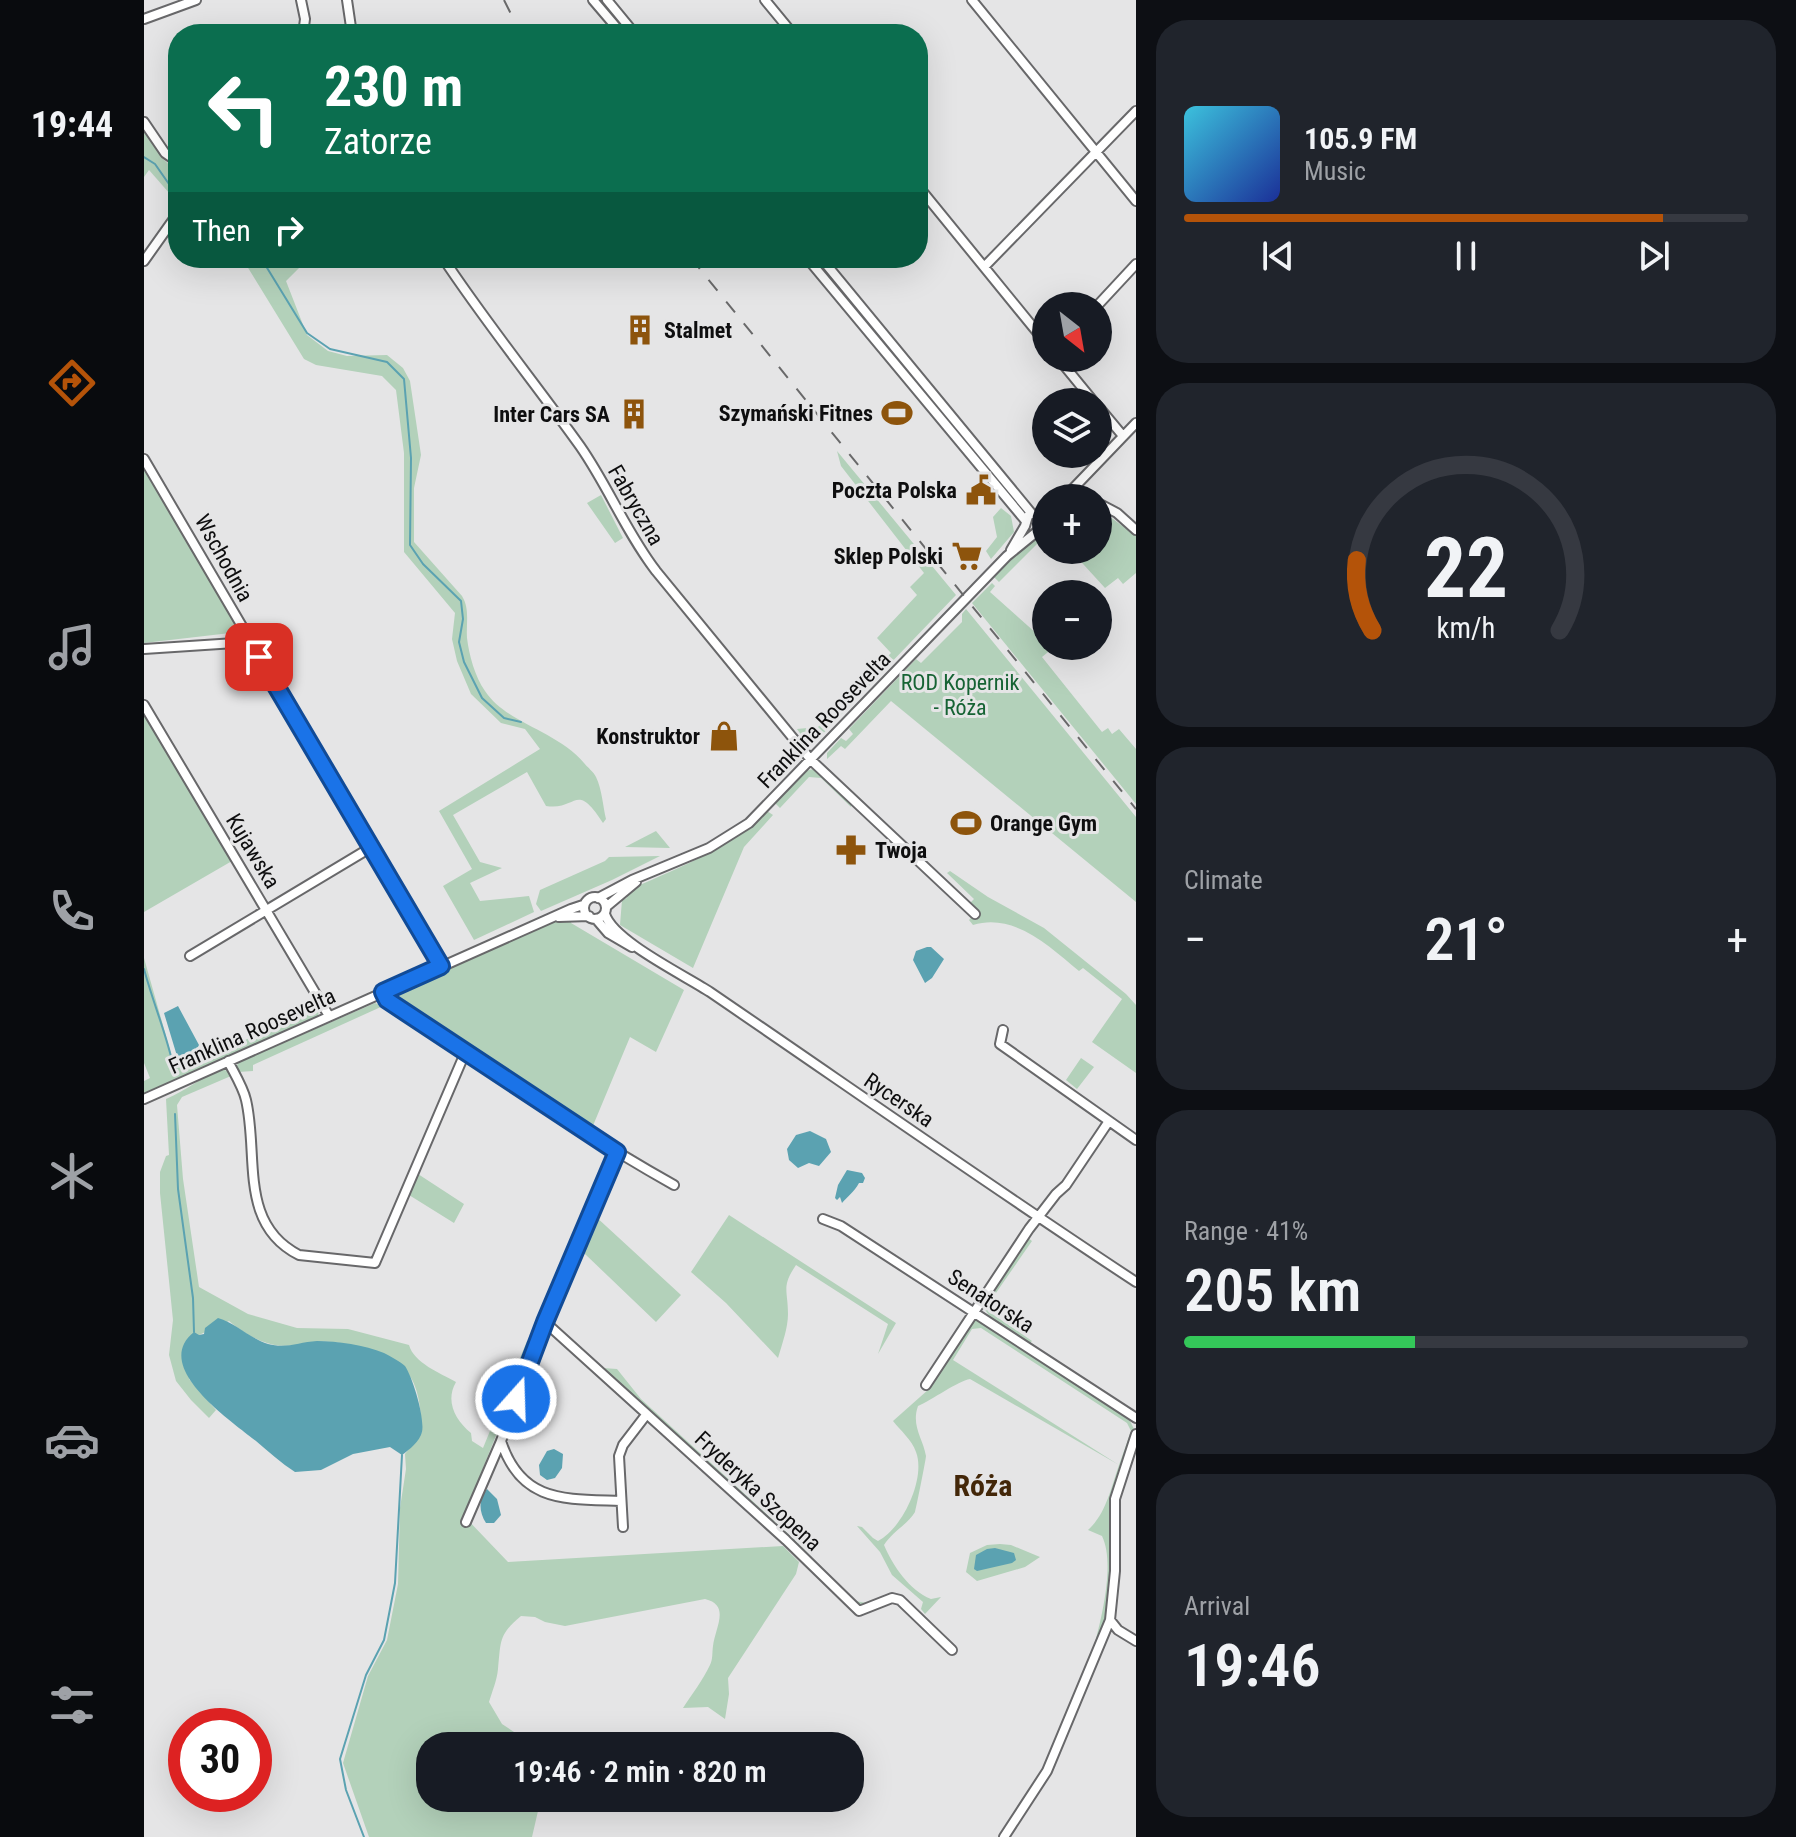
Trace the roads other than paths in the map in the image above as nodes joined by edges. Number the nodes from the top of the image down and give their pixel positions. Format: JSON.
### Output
{"nodes":[{"id":1,"x":196,"y":0,"type":"edge"},
{"id":2,"x":301,"y":0,"type":"edge"},
{"id":3,"x":347,"y":0,"type":"edge"},
{"id":4,"x":593,"y":0,"type":"edge"},
{"id":5,"x":607,"y":0,"type":"edge"},
{"id":6,"x":765,"y":0,"type":"edge"},
{"id":7,"x":972,"y":0,"type":"edge"},
{"id":8,"x":144,"y":19,"type":"edge"},
{"id":9,"x":304,"y":24,"type":"edge"},
{"id":10,"x":351,"y":24,"type":"edge"},
{"id":11,"x":613,"y":24,"type":"edge"},
{"id":12,"x":627,"y":24,"type":"edge"},
{"id":13,"x":785,"y":24,"type":"edge"},
{"id":14,"x":1136,"y":111,"type":"edge"},
{"id":15,"x":144,"y":122,"type":"edge"},
{"id":16,"x":1096,"y":152,"type":"junction"},
{"id":17,"x":168,"y":155,"type":"edge"},
{"id":18,"x":928,"y":198,"type":"edge"},
{"id":19,"x":1136,"y":201,"type":"edge"},
{"id":20,"x":168,"y":227,"type":"edge"},
{"id":21,"x":144,"y":261,"type":"edge"},
{"id":22,"x":1136,"y":264,"type":"edge"},
{"id":23,"x":984,"y":267,"type":"junction"},
{"id":24,"x":450,"y":268,"type":"edge"},
{"id":25,"x":815,"y":268,"type":"edge"},
{"id":26,"x":829,"y":268,"type":"edge"},
{"id":27,"x":1110,"y":292,"type":"edge"},
{"id":28,"x":1032,"y":326,"type":"edge"},
{"id":29,"x":1070,"y":372,"type":"edge"},
{"id":30,"x":1083,"y":388,"type":"edge"},
{"id":31,"x":1112,"y":423,"type":"edge"},
{"id":32,"x":1136,"y":423,"type":"edge"},
{"id":33,"x":1123,"y":436,"type":"junction"},
{"id":34,"x":144,"y":459,"type":"edge"},
{"id":35,"x":1078,"y":484,"type":"edge"},
{"id":36,"x":1112,"y":510,"type":"edge"},
{"id":37,"x":1032,"y":516,"type":"edge"},
{"id":38,"x":1032,"y":520,"type":"edge"},
{"id":39,"x":1032,"y":524,"type":"edge"},
{"id":40,"x":1136,"y":530,"type":"edge"},
{"id":41,"x":1032,"y":534,"type":"edge"},
{"id":42,"x":1007,"y":556,"type":"junction"},
{"id":43,"x":250,"y":642,"type":"junction"},
{"id":44,"x":144,"y":649,"type":"edge"},
{"id":45,"x":144,"y":705,"type":"edge"},
{"id":46,"x":811,"y":760,"type":"junction"},
{"id":47,"x":370,"y":848,"type":"junction"},
{"id":48,"x":643,"y":877,"type":"junction"},
{"id":49,"x":598,"y":898,"type":"junction"},
{"id":50,"x":583,"y":905,"type":"junction"},
{"id":51,"x":266,"y":909,"type":"junction"},
{"id":52,"x":599,"y":914,"type":"junction"},
{"id":53,"x":975,"y":914,"type":"dead end"},
{"id":54,"x":550,"y":918,"type":"junction"},
{"id":55,"x":190,"y":956,"type":"dead end"},
{"id":56,"x":441,"y":966,"type":"junction"},
{"id":57,"x":383,"y":992,"type":"junction"},
{"id":58,"x":329,"y":1016,"type":"junction"},
{"id":59,"x":1003,"y":1030,"type":"dead end"},
{"id":60,"x":465,"y":1053,"type":"junction"},
{"id":61,"x":228,"y":1061,"type":"junction"},
{"id":62,"x":144,"y":1099,"type":"edge"},
{"id":63,"x":1109,"y":1121,"type":"junction"},
{"id":64,"x":1136,"y":1140,"type":"edge"},
{"id":65,"x":617,"y":1152,"type":"junction"},
{"id":66,"x":674,"y":1185,"type":"dead end"},
{"id":67,"x":1039,"y":1218,"type":"junction"},
{"id":68,"x":823,"y":1219,"type":"dead end"},
{"id":69,"x":1136,"y":1282,"type":"edge"},
{"id":70,"x":975,"y":1311,"type":"junction"},
{"id":71,"x":545,"y":1322,"type":"junction"},
{"id":72,"x":926,"y":1385,"type":"dead end"},
{"id":73,"x":646,"y":1415,"type":"junction"},
{"id":74,"x":1136,"y":1418,"type":"edge"},
{"id":75,"x":1136,"y":1434,"type":"edge"},
{"id":76,"x":501,"y":1441,"type":"junction"},
{"id":77,"x":620,"y":1501,"type":"junction"},
{"id":78,"x":466,"y":1522,"type":"dead end"},
{"id":79,"x":623,"y":1527,"type":"dead end"},
{"id":80,"x":1110,"y":1620,"type":"junction"},
{"id":81,"x":1136,"y":1641,"type":"edge"},
{"id":82,"x":952,"y":1650,"type":"dead end"},
{"id":83,"x":1004,"y":1837,"type":"edge"}],
"edges":[{"from":1,"to":8,"type":"street"},
{"from":2,"to":9,"type":"street"},
{"from":3,"to":10,"type":"street"},
{"from":4,"to":11,"type":"street"},
{"from":5,"to":12,"type":"street"},
{"from":6,"to":13,"type":"street"},
{"from":7,"to":16,"type":"street"},
{"from":14,"to":16,"type":"street"},
{"from":15,"to":17,"type":"street"},
{"from":16,"to":19,"type":"street"},
{"from":16,"to":23,"type":"street"},
{"from":18,"to":23,"type":"street"},
{"from":20,"to":21,"type":"street"},
{"from":22,"to":27,"type":"street"},
{"from":23,"to":28,"type":"street"},
{"from":24,"to":46,"type":"street","name":"Fabryczna"},
{"from":25,"to":38,"type":"street"},
{"from":26,"to":37,"type":"street"},
{"from":29,"to":30,"type":"street"},
{"from":31,"to":33,"type":"street"},
{"from":32,"to":33,"type":"street"},
{"from":33,"to":35,"type":"street"},
{"from":34,"to":43,"type":"street","name":"Wschodnia"},
{"from":36,"to":40,"type":"street"},
{"from":39,"to":42,"type":"street","name":"Franklina Roosevelta"},
{"from":41,"to":42,"type":"street","name":"Franklina Roosevelta"},
{"from":42,"to":46,"type":"street","name":"Franklina Roosevelta"},
{"from":43,"to":44,"type":"street"},
{"from":43,"to":47,"type":"street","name":"Wschodnia"},
{"from":45,"to":51,"type":"street","name":"Kujawska"},
{"from":46,"to":48,"type":"street","name":"Franklina Roosevelta"},
{"from":46,"to":53,"type":"street","name":"Fabryczna"},
{"from":47,"to":51,"type":"street"},
{"from":47,"to":56,"type":"street","name":"Wschodnia"},
{"from":48,"to":49,"type":"street","name":"Franklina Roosevelta"},
{"from":48,"to":52,"type":"street","name":"Franklina Roosevelta"},
{"from":49,"to":50,"type":"street","name":"Franklina Roosevelta"},
{"from":49,"to":52,"type":"street"},
{"from":50,"to":52,"type":"street"},
{"from":50,"to":54,"type":"street","name":"Franklina Roosevelta"},
{"from":51,"to":55,"type":"street"},
{"from":51,"to":58,"type":"street","name":"Kujawska"},
{"from":52,"to":54,"type":"street","name":"Franklina Roosevelta"},
{"from":52,"to":67,"type":"street","name":"Rycerska"},
{"from":54,"to":56,"type":"street","name":"Franklina Roosevelta"},
{"from":56,"to":57,"type":"street","name":"Franklina Roosevelta"},
{"from":57,"to":58,"type":"street","name":"Franklina Roosevelta"},
{"from":57,"to":60,"type":"street"},
{"from":58,"to":61,"type":"street","name":"Franklina Roosevelta"},
{"from":59,"to":63,"type":"street"},
{"from":60,"to":61,"type":"street"},
{"from":60,"to":65,"type":"street"},
{"from":61,"to":62,"type":"street","name":"Franklina Roosevelta"},
{"from":63,"to":64,"type":"street"},
{"from":63,"to":67,"type":"street"},
{"from":65,"to":66,"type":"street"},
{"from":65,"to":71,"type":"street"},
{"from":67,"to":69,"type":"street","name":"Rycerska"},
{"from":67,"to":70,"type":"street"},
{"from":68,"to":70,"type":"street","name":"Senatorska"},
{"from":70,"to":72,"type":"street"},
{"from":70,"to":74,"type":"street","name":"Senatorska"},
{"from":71,"to":73,"type":"street","name":"Fryderyka Szopena"},
{"from":71,"to":76,"type":"street"},
{"from":73,"to":77,"type":"street"},
{"from":73,"to":82,"type":"street","name":"Fryderyka Szopena"},
{"from":75,"to":80,"type":"street"},
{"from":76,"to":77,"type":"street"},
{"from":76,"to":78,"type":"street"},
{"from":77,"to":79,"type":"street"},
{"from":80,"to":81,"type":"street"},
{"from":80,"to":83,"type":"street"}]}
